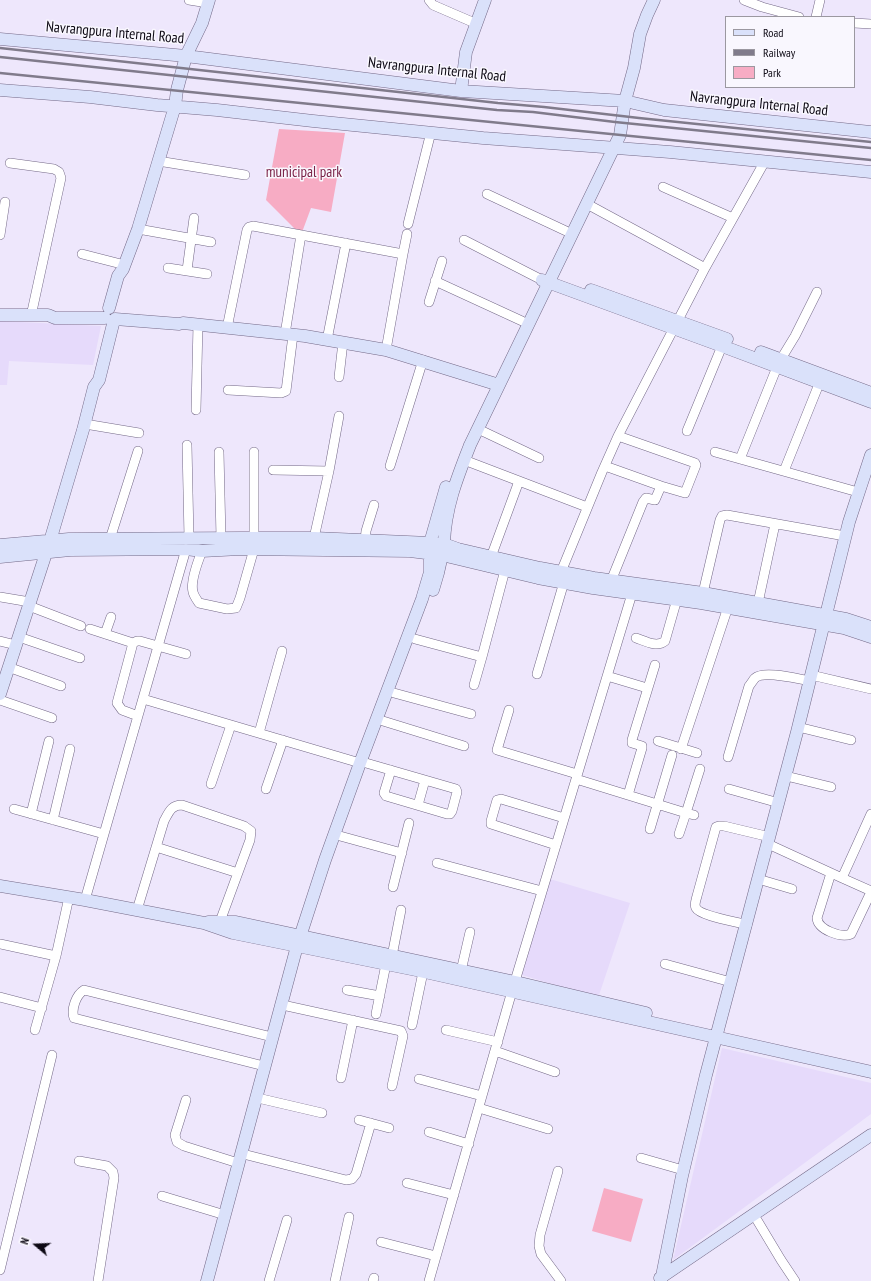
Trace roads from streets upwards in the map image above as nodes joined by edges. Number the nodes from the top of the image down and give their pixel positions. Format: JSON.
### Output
{"nodes":[{"id":1,"x":189,"y":0,"type":"edge"},
{"id":2,"x":430,"y":0,"type":"edge"},
{"id":3,"x":485,"y":0,"type":"edge"},
{"id":4,"x":654,"y":0,"type":"edge"},
{"id":5,"x":744,"y":0,"type":"edge"},
{"id":6,"x":820,"y":0,"type":"edge"},
{"id":7,"x":208,"y":2,"type":"edge"},
{"id":8,"x":795,"y":16,"type":"edge"},
{"id":9,"x":816,"y":16,"type":"edge"},
{"id":10,"x":855,"y":23,"type":"edge"},
{"id":11,"x":477,"y":24,"type":"junction"},
{"id":12,"x":871,"y":24,"type":"edge"},
{"id":13,"x":0,"y":39,"type":"edge"},
{"id":14,"x":186,"y":56,"type":"junction"},
{"id":15,"x":0,"y":90,"type":"edge"},
{"id":16,"x":461,"y":91,"type":"junction"},
{"id":17,"x":625,"y":101,"type":"junction"},
{"id":18,"x":175,"y":106,"type":"junction"},
{"id":19,"x":431,"y":132,"type":"junction"},
{"id":20,"x":871,"y":132,"type":"edge"},
{"id":21,"x":612,"y":145,"type":"junction"},
{"id":22,"x":158,"y":161,"type":"junction"},
{"id":23,"x":766,"y":162,"type":"junction"},
{"id":24,"x":10,"y":163,"type":"dead end"},
{"id":25,"x":871,"y":172,"type":"edge"},
{"id":26,"x":245,"y":175,"type":"dead end"},
{"id":27,"x":663,"y":188,"type":"dead end"},
{"id":28,"x":487,"y":194,"type":"dead end"},
{"id":29,"x":5,"y":202,"type":"dead end"},
{"id":30,"x":587,"y":204,"type":"junction"},
{"id":31,"x":194,"y":218,"type":"dead end"},
{"id":32,"x":733,"y":218,"type":"junction"},
{"id":33,"x":408,"y":224,"type":"dead end"},
{"id":34,"x":138,"y":229,"type":"junction"},
{"id":35,"x":566,"y":231,"type":"junction"},
{"id":36,"x":407,"y":234,"type":"dead end"},
{"id":37,"x":0,"y":235,"type":"edge"},
{"id":38,"x":301,"y":235,"type":"junction"},
{"id":39,"x":191,"y":238,"type":"junction"},
{"id":40,"x":464,"y":240,"type":"dead end"},
{"id":41,"x":211,"y":242,"type":"dead end"},
{"id":42,"x":346,"y":243,"type":"junction"},
{"id":43,"x":82,"y":254,"type":"dead end"},
{"id":44,"x":403,"y":254,"type":"junction"},
{"id":45,"x":442,"y":261,"type":"dead end"},
{"id":46,"x":124,"y":267,"type":"junction"},
{"id":47,"x":168,"y":268,"type":"dead end"},
{"id":48,"x":705,"y":268,"type":"junction"},
{"id":49,"x":187,"y":270,"type":"junction"},
{"id":50,"x":207,"y":274,"type":"dead end"},
{"id":51,"x":547,"y":278,"type":"junction"},
{"id":52,"x":435,"y":281,"type":"junction"},
{"id":53,"x":817,"y":292,"type":"dead end"},
{"id":54,"x":429,"y":302,"type":"dead end"},
{"id":55,"x":0,"y":315,"type":"edge"},
{"id":56,"x":111,"y":315,"type":"junction"},
{"id":57,"x":31,"y":316,"type":"junction"},
{"id":58,"x":522,"y":321,"type":"junction"},
{"id":59,"x":198,"y":324,"type":"junction"},
{"id":60,"x":676,"y":325,"type":"junction"},
{"id":61,"x":227,"y":328,"type":"junction"},
{"id":62,"x":289,"y":334,"type":"junction"},
{"id":63,"x":327,"y":340,"type":"junction"},
{"id":64,"x":344,"y":342,"type":"junction"},
{"id":65,"x":722,"y":346,"type":"junction"},
{"id":66,"x":386,"y":350,"type":"junction"},
{"id":67,"x":423,"y":360,"type":"junction"},
{"id":68,"x":779,"y":363,"type":"junction"},
{"id":69,"x":339,"y":377,"type":"dead end"},
{"id":70,"x":496,"y":383,"type":"junction"},
{"id":71,"x":820,"y":384,"type":"junction"},
{"id":72,"x":228,"y":390,"type":"dead end"},
{"id":73,"x":871,"y":393,"type":"edge"},
{"id":74,"x":871,"y":402,"type":"edge"},
{"id":75,"x":196,"y":410,"type":"dead end"},
{"id":76,"x":339,"y":416,"type":"dead end"},
{"id":77,"x":85,"y":424,"type":"junction"},
{"id":78,"x":478,"y":430,"type":"junction"},
{"id":79,"x":687,"y":431,"type":"dead end"},
{"id":80,"x":140,"y":433,"type":"dead end"},
{"id":81,"x":618,"y":436,"type":"junction"},
{"id":82,"x":187,"y":445,"type":"dead end"},
{"id":83,"x":138,"y":451,"type":"dead end"},
{"id":84,"x":219,"y":452,"type":"dead end"},
{"id":85,"x":254,"y":452,"type":"dead end"},
{"id":86,"x":715,"y":452,"type":"dead end"},
{"id":87,"x":871,"y":455,"type":"edge"},
{"id":88,"x":539,"y":458,"type":"dead end"},
{"id":89,"x":740,"y":459,"type":"junction"},
{"id":90,"x":464,"y":460,"type":"junction"},
{"id":91,"x":390,"y":466,"type":"dead end"},
{"id":92,"x":605,"y":466,"type":"junction"},
{"id":93,"x":273,"y":470,"type":"dead end"},
{"id":94,"x":328,"y":471,"type":"junction"},
{"id":95,"x":784,"y":471,"type":"junction"},
{"id":96,"x":868,"y":471,"type":"edge"},
{"id":97,"x":518,"y":481,"type":"junction"},
{"id":98,"x":660,"y":486,"type":"junction"},
{"id":99,"x":858,"y":492,"type":"junction"},
{"id":100,"x":374,"y":505,"type":"dead end"},
{"id":101,"x":588,"y":507,"type":"junction"},
{"id":102,"x":775,"y":524,"type":"junction"},
{"id":103,"x":845,"y":536,"type":"junction"},
{"id":104,"x":221,"y":538,"type":"junction"},
{"id":105,"x":314,"y":538,"type":"junction"},
{"id":106,"x":110,"y":539,"type":"junction"},
{"id":107,"x":365,"y":540,"type":"junction"},
{"id":108,"x":254,"y":543,"type":"junction"},
{"id":109,"x":187,"y":544,"type":"junction"},
{"id":110,"x":0,"y":545,"type":"edge"},
{"id":111,"x":48,"y":547,"type":"junction"},
{"id":112,"x":430,"y":549,"type":"junction"},
{"id":113,"x":443,"y":550,"type":"junction"},
{"id":114,"x":202,"y":551,"type":"junction"},
{"id":115,"x":0,"y":557,"type":"edge"},
{"id":116,"x":491,"y":557,"type":"junction"},
{"id":117,"x":505,"y":570,"type":"junction"},
{"id":118,"x":563,"y":577,"type":"junction"},
{"id":119,"x":611,"y":581,"type":"junction"},
{"id":120,"x":634,"y":589,"type":"junction"},
{"id":121,"x":703,"y":593,"type":"junction"},
{"id":122,"x":0,"y":597,"type":"edge"},
{"id":123,"x":677,"y":599,"type":"junction"},
{"id":124,"x":758,"y":603,"type":"junction"},
{"id":125,"x":29,"y":604,"type":"junction"},
{"id":126,"x":728,"y":607,"type":"junction"},
{"id":127,"x":111,"y":617,"type":"dead end"},
{"id":128,"x":824,"y":620,"type":"junction"},
{"id":129,"x":871,"y":627,"type":"edge"},
{"id":130,"x":105,"y":634,"type":"junction"},
{"id":131,"x":871,"y":637,"type":"edge"},
{"id":132,"x":636,"y":638,"type":"dead end"},
{"id":133,"x":415,"y":639,"type":"junction"},
{"id":134,"x":0,"y":641,"type":"edge"},
{"id":135,"x":17,"y":641,"type":"junction"},
{"id":136,"x":133,"y":643,"type":"junction"},
{"id":137,"x":158,"y":646,"type":"junction"},
{"id":138,"x":282,"y":650,"type":"dead end"},
{"id":139,"x":186,"y":654,"type":"dead end"},
{"id":140,"x":482,"y":657,"type":"junction"},
{"id":141,"x":80,"y":658,"type":"dead end"},
{"id":142,"x":655,"y":665,"type":"dead end"},
{"id":143,"x":8,"y":668,"type":"junction"},
{"id":144,"x":536,"y":674,"type":"dead end"},
{"id":145,"x":607,"y":676,"type":"junction"},
{"id":146,"x":810,"y":678,"type":"junction"},
{"id":147,"x":2,"y":679,"type":"edge"},
{"id":148,"x":474,"y":685,"type":"dead end"},
{"id":149,"x":61,"y":686,"type":"dead end"},
{"id":150,"x":647,"y":688,"type":"junction"},
{"id":151,"x":871,"y":690,"type":"edge"},
{"id":152,"x":394,"y":693,"type":"junction"},
{"id":153,"x":0,"y":694,"type":"edge"},
{"id":154,"x":143,"y":699,"type":"junction"},
{"id":155,"x":0,"y":700,"type":"edge"},
{"id":156,"x":509,"y":710,"type":"dead end"},
{"id":157,"x":471,"y":714,"type":"dead end"},
{"id":158,"x":138,"y":716,"type":"junction"},
{"id":159,"x":52,"y":718,"type":"dead end"},
{"id":160,"x":383,"y":721,"type":"junction"},
{"id":161,"x":231,"y":725,"type":"junction"},
{"id":162,"x":798,"y":727,"type":"junction"},
{"id":163,"x":259,"y":733,"type":"junction"},
{"id":164,"x":283,"y":740,"type":"junction"},
{"id":165,"x":851,"y":740,"type":"dead end"},
{"id":166,"x":49,"y":741,"type":"dead end"},
{"id":167,"x":658,"y":741,"type":"dead end"},
{"id":168,"x":464,"y":746,"type":"dead end"},
{"id":169,"x":70,"y":748,"type":"dead end"},
{"id":170,"x":681,"y":749,"type":"junction"},
{"id":171,"x":696,"y":754,"type":"dead end"},
{"id":172,"x":672,"y":755,"type":"dead end"},
{"id":173,"x":728,"y":757,"type":"dead end"},
{"id":174,"x":363,"y":763,"type":"junction"},
{"id":175,"x":700,"y":768,"type":"dead end"},
{"id":176,"x":391,"y":770,"type":"junction"},
{"id":177,"x":576,"y":776,"type":"junction"},
{"id":178,"x":786,"y":776,"type":"junction"},
{"id":179,"x":425,"y":780,"type":"junction"},
{"id":180,"x":211,"y":784,"type":"dead end"},
{"id":181,"x":831,"y":787,"type":"dead end"},
{"id":182,"x":266,"y":789,"type":"dead end"},
{"id":183,"x":729,"y":789,"type":"dead end"},
{"id":184,"x":628,"y":795,"type":"junction"},
{"id":185,"x":779,"y":803,"type":"junction"},
{"id":186,"x":657,"y":804,"type":"junction"},
{"id":187,"x":418,"y":805,"type":"junction"},
{"id":188,"x":14,"y":809,"type":"dead end"},
{"id":189,"x":31,"y":814,"type":"junction"},
{"id":190,"x":690,"y":814,"type":"junction"},
{"id":191,"x":871,"y":814,"type":"edge"},
{"id":192,"x":564,"y":818,"type":"junction"},
{"id":193,"x":53,"y":820,"type":"junction"},
{"id":194,"x":409,"y":823,"type":"dead end"},
{"id":195,"x":650,"y":829,"type":"dead end"},
{"id":196,"x":104,"y":834,"type":"junction"},
{"id":197,"x":679,"y":834,"type":"dead end"},
{"id":198,"x":340,"y":836,"type":"junction"},
{"id":199,"x":769,"y":841,"type":"junction"},
{"id":200,"x":556,"y":845,"type":"junction"},
{"id":201,"x":156,"y":847,"type":"junction"},
{"id":202,"x":402,"y":853,"type":"junction"},
{"id":203,"x":437,"y":863,"type":"dead end"},
{"id":204,"x":238,"y":873,"type":"junction"},
{"id":205,"x":831,"y":873,"type":"junction"},
{"id":206,"x":842,"y":878,"type":"junction"},
{"id":207,"x":758,"y":879,"type":"junction"},
{"id":208,"x":0,"y":886,"type":"edge"},
{"id":209,"x":392,"y":887,"type":"dead end"},
{"id":210,"x":792,"y":889,"type":"dead end"},
{"id":211,"x":542,"y":891,"type":"junction"},
{"id":212,"x":871,"y":892,"type":"edge"},
{"id":213,"x":69,"y":897,"type":"junction"},
{"id":214,"x":85,"y":900,"type":"junction"},
{"id":215,"x":137,"y":910,"type":"junction"},
{"id":216,"x":401,"y":910,"type":"dead end"},
{"id":217,"x":219,"y":925,"type":"junction"},
{"id":218,"x":746,"y":925,"type":"junction"},
{"id":219,"x":470,"y":932,"type":"dead end"},
{"id":220,"x":302,"y":942,"type":"junction"},
{"id":221,"x":0,"y":944,"type":"edge"},
{"id":222,"x":56,"y":956,"type":"junction"},
{"id":223,"x":389,"y":960,"type":"junction"},
{"id":224,"x":665,"y":964,"type":"dead end"},
{"id":225,"x":419,"y":968,"type":"junction"},
{"id":226,"x":461,"y":971,"type":"junction"},
{"id":227,"x":731,"y":982,"type":"junction"},
{"id":228,"x":514,"y":987,"type":"junction"},
{"id":229,"x":347,"y":990,"type":"dead end"},
{"id":230,"x":380,"y":996,"type":"junction"},
{"id":231,"x":0,"y":997,"type":"edge"},
{"id":232,"x":287,"y":1006,"type":"junction"},
{"id":233,"x":42,"y":1008,"type":"junction"},
{"id":234,"x":376,"y":1014,"type":"dead end"},
{"id":235,"x":353,"y":1020,"type":"junction"},
{"id":236,"x":412,"y":1025,"type":"dead end"},
{"id":237,"x":35,"y":1030,"type":"dead end"},
{"id":238,"x":446,"y":1030,"type":"dead end"},
{"id":239,"x":717,"y":1034,"type":"junction"},
{"id":240,"x":272,"y":1037,"type":"junction"},
{"id":241,"x":496,"y":1046,"type":"junction"},
{"id":242,"x":52,"y":1055,"type":"dead end"},
{"id":243,"x":809,"y":1055,"type":"junction"},
{"id":244,"x":871,"y":1065,"type":"edge"},
{"id":245,"x":264,"y":1066,"type":"junction"},
{"id":246,"x":555,"y":1072,"type":"dead end"},
{"id":247,"x":871,"y":1072,"type":"edge"},
{"id":248,"x":341,"y":1078,"type":"dead end"},
{"id":249,"x":419,"y":1078,"type":"dead end"},
{"id":250,"x":392,"y":1086,"type":"dead end"},
{"id":251,"x":482,"y":1096,"type":"junction"},
{"id":252,"x":262,"y":1099,"type":"junction"},
{"id":253,"x":186,"y":1100,"type":"dead end"},
{"id":254,"x":479,"y":1108,"type":"junction"},
{"id":255,"x":322,"y":1113,"type":"dead end"},
{"id":256,"x":359,"y":1120,"type":"dead end"},
{"id":257,"x":371,"y":1123,"type":"junction"},
{"id":258,"x":389,"y":1128,"type":"dead end"},
{"id":259,"x":548,"y":1129,"type":"dead end"},
{"id":260,"x":429,"y":1132,"type":"dead end"},
{"id":261,"x":871,"y":1135,"type":"edge"},
{"id":262,"x":871,"y":1142,"type":"edge"},
{"id":263,"x":469,"y":1144,"type":"junction"},
{"id":264,"x":641,"y":1158,"type":"dead end"},
{"id":265,"x":242,"y":1159,"type":"junction"},
{"id":266,"x":79,"y":1161,"type":"dead end"},
{"id":267,"x":683,"y":1170,"type":"junction"},
{"id":268,"x":558,"y":1172,"type":"dead end"},
{"id":269,"x":406,"y":1183,"type":"dead end"},
{"id":270,"x":454,"y":1195,"type":"junction"},
{"id":271,"x":162,"y":1196,"type":"dead end"},
{"id":272,"x":224,"y":1215,"type":"junction"},
{"id":273,"x":350,"y":1217,"type":"dead end"},
{"id":274,"x":287,"y":1220,"type":"dead end"},
{"id":275,"x":757,"y":1220,"type":"junction"},
{"id":276,"x":381,"y":1242,"type":"dead end"},
{"id":277,"x":2,"y":1256,"type":"edge"},
{"id":278,"x":436,"y":1256,"type":"junction"},
{"id":279,"x":0,"y":1270,"type":"edge"},
{"id":280,"x":662,"y":1280,"type":"edge"},
{"id":281,"x":98,"y":1281,"type":"edge"},
{"id":282,"x":207,"y":1281,"type":"edge"},
{"id":283,"x":213,"y":1281,"type":"edge"},
{"id":284,"x":269,"y":1281,"type":"edge"},
{"id":285,"x":335,"y":1281,"type":"edge"},
{"id":286,"x":429,"y":1281,"type":"edge"},
{"id":287,"x":561,"y":1281,"type":"edge"},
{"id":288,"x":795,"y":1281,"type":"edge"}],
"edges":[{"from":1,"to":7,"type":"street"},
{"from":2,"to":11,"type":"street"},
{"from":3,"to":11,"type":"street"},
{"from":4,"to":17,"type":"street"},
{"from":5,"to":8,"type":"street"},
{"from":6,"to":9,"type":"street"},
{"from":7,"to":14,"type":"street"},
{"from":10,"to":12,"type":"street"},
{"from":11,"to":16,"type":"street"},
{"from":13,"to":14,"type":"street","name":"Navrangpura Internal Road"},
{"from":14,"to":16,"type":"street","name":"Navrangpura Internal Road"},
{"from":14,"to":18,"type":"street"},
{"from":15,"to":18,"type":"street"},
{"from":16,"to":17,"type":"street","name":"Navrangpura Internal Road"},
{"from":17,"to":20,"type":"street","name":"Navrangpura Internal Road"},
{"from":17,"to":21,"type":"street"},
{"from":18,"to":19,"type":"street"},
{"from":18,"to":22,"type":"street"},
{"from":19,"to":21,"type":"street"},
{"from":19,"to":33,"type":"street"},
{"from":21,"to":23,"type":"street"},
{"from":21,"to":30,"type":"street"},
{"from":21,"to":35,"type":"street"},
{"from":22,"to":26,"type":"street"},
{"from":22,"to":34,"type":"street"},
{"from":23,"to":25,"type":"street"},
{"from":23,"to":32,"type":"street"},
{"from":24,"to":57,"type":"street"},
{"from":27,"to":32,"type":"street"},
{"from":28,"to":35,"type":"street"},
{"from":29,"to":37,"type":"street"},
{"from":30,"to":48,"type":"street"},
{"from":30,"to":51,"type":"street"},
{"from":31,"to":39,"type":"street"},
{"from":32,"to":48,"type":"street"},
{"from":34,"to":39,"type":"street"},
{"from":34,"to":46,"type":"street"},
{"from":35,"to":51,"type":"street"},
{"from":36,"to":44,"type":"street"},
{"from":38,"to":42,"type":"street"},
{"from":38,"to":61,"type":"street"},
{"from":38,"to":62,"type":"street"},
{"from":39,"to":41,"type":"street"},
{"from":39,"to":49,"type":"street"},
{"from":40,"to":51,"type":"street"},
{"from":42,"to":44,"type":"street"},
{"from":42,"to":63,"type":"street"},
{"from":43,"to":46,"type":"street"},
{"from":44,"to":66,"type":"street"},
{"from":45,"to":52,"type":"street"},
{"from":46,"to":56,"type":"street"},
{"from":47,"to":49,"type":"street"},
{"from":48,"to":60,"type":"street"},
{"from":49,"to":50,"type":"street"},
{"from":51,"to":58,"type":"street"},
{"from":51,"to":60,"type":"street"},
{"from":51,"to":70,"type":"street"},
{"from":52,"to":54,"type":"street"},
{"from":52,"to":58,"type":"street"},
{"from":53,"to":68,"type":"street"},
{"from":55,"to":57,"type":"street"},
{"from":56,"to":57,"type":"street"},
{"from":56,"to":59,"type":"street"},
{"from":56,"to":77,"type":"street"},
{"from":58,"to":70,"type":"street"},
{"from":59,"to":61,"type":"street"},
{"from":59,"to":75,"type":"street"},
{"from":60,"to":65,"type":"street"},
{"from":60,"to":68,"type":"street"},
{"from":60,"to":81,"type":"street"},
{"from":61,"to":62,"type":"street"},
{"from":62,"to":63,"type":"street"},
{"from":62,"to":72,"type":"street"},
{"from":63,"to":64,"type":"street"},
{"from":64,"to":66,"type":"street"},
{"from":64,"to":69,"type":"street"},
{"from":65,"to":68,"type":"street"},
{"from":65,"to":79,"type":"street"},
{"from":66,"to":67,"type":"street"},
{"from":67,"to":70,"type":"street"},
{"from":67,"to":91,"type":"street"},
{"from":68,"to":71,"type":"street"},
{"from":68,"to":73,"type":"street"},
{"from":68,"to":89,"type":"street"},
{"from":70,"to":78,"type":"street"},
{"from":70,"to":112,"type":"street"},
{"from":71,"to":74,"type":"street"},
{"from":71,"to":95,"type":"street"},
{"from":76,"to":94,"type":"street"},
{"from":77,"to":80,"type":"street"},
{"from":77,"to":111,"type":"street"},
{"from":78,"to":88,"type":"street"},
{"from":78,"to":90,"type":"street"},
{"from":81,"to":92,"type":"street"},
{"from":81,"to":98,"type":"street"},
{"from":82,"to":109,"type":"street"},
{"from":83,"to":106,"type":"street"},
{"from":84,"to":104,"type":"street"},
{"from":85,"to":108,"type":"street"},
{"from":86,"to":89,"type":"street"},
{"from":87,"to":96,"type":"street"},
{"from":89,"to":95,"type":"street"},
{"from":90,"to":97,"type":"street"},
{"from":90,"to":113,"type":"street"},
{"from":92,"to":98,"type":"street"},
{"from":92,"to":101,"type":"street"},
{"from":93,"to":94,"type":"street"},
{"from":94,"to":105,"type":"street"},
{"from":95,"to":99,"type":"street"},
{"from":96,"to":99,"type":"street"},
{"from":97,"to":101,"type":"street"},
{"from":97,"to":116,"type":"street"},
{"from":98,"to":119,"type":"street"},
{"from":99,"to":103,"type":"street"},
{"from":100,"to":107,"type":"street"},
{"from":101,"to":118,"type":"street"},
{"from":102,"to":103,"type":"street"},
{"from":102,"to":121,"type":"street"},
{"from":102,"to":124,"type":"street"},
{"from":103,"to":128,"type":"street"},
{"from":104,"to":108,"type":"street"},
{"from":104,"to":109,"type":"street"},
{"from":105,"to":107,"type":"street"},
{"from":105,"to":108,"type":"street"},
{"from":106,"to":109,"type":"street"},
{"from":106,"to":111,"type":"street"},
{"from":107,"to":112,"type":"street"},
{"from":108,"to":112,"type":"street"},
{"from":108,"to":114,"type":"street"},
{"from":108,"to":114,"type":"street"},
{"from":109,"to":111,"type":"street"},
{"from":109,"to":114,"type":"street"},
{"from":109,"to":137,"type":"street"},
{"from":110,"to":111,"type":"street"},
{"from":111,"to":115,"type":"street"},
{"from":111,"to":125,"type":"street"},
{"from":112,"to":113,"type":"street"},
{"from":112,"to":174,"type":"street"},
{"from":113,"to":116,"type":"street"},
{"from":113,"to":117,"type":"street"},
{"from":113,"to":133,"type":"street"},
{"from":116,"to":118,"type":"street"},
{"from":117,"to":118,"type":"street"},
{"from":117,"to":140,"type":"street"},
{"from":118,"to":119,"type":"street"},
{"from":118,"to":120,"type":"street"},
{"from":118,"to":144,"type":"street"},
{"from":119,"to":120,"type":"street"},
{"from":120,"to":121,"type":"street"},
{"from":120,"to":123,"type":"street"},
{"from":120,"to":145,"type":"street"},
{"from":121,"to":124,"type":"street"},
{"from":122,"to":125,"type":"street"},
{"from":123,"to":126,"type":"street"},
{"from":123,"to":132,"type":"street"},
{"from":124,"to":128,"type":"street"},
{"from":125,"to":130,"type":"street"},
{"from":125,"to":135,"type":"street"},
{"from":126,"to":128,"type":"street"},
{"from":126,"to":170,"type":"street"},
{"from":127,"to":130,"type":"street"},
{"from":128,"to":129,"type":"street"},
{"from":128,"to":131,"type":"street"},
{"from":128,"to":146,"type":"street"},
{"from":130,"to":136,"type":"street"},
{"from":133,"to":140,"type":"street"},
{"from":133,"to":152,"type":"street"},
{"from":134,"to":135,"type":"street"},
{"from":135,"to":141,"type":"street"},
{"from":135,"to":143,"type":"street"},
{"from":136,"to":137,"type":"street"},
{"from":136,"to":158,"type":"street"},
{"from":137,"to":139,"type":"street"},
{"from":137,"to":154,"type":"street"},
{"from":138,"to":163,"type":"street"},
{"from":140,"to":148,"type":"street"},
{"from":142,"to":150,"type":"street"},
{"from":143,"to":147,"type":"street"},
{"from":143,"to":149,"type":"street"},
{"from":145,"to":150,"type":"street"},
{"from":145,"to":177,"type":"street"},
{"from":146,"to":151,"type":"street"},
{"from":146,"to":162,"type":"street"},
{"from":146,"to":173,"type":"street"},
{"from":147,"to":153,"type":"street"},
{"from":150,"to":184,"type":"street"},
{"from":152,"to":157,"type":"street"},
{"from":152,"to":160,"type":"street"},
{"from":154,"to":158,"type":"street"},
{"from":154,"to":161,"type":"street"},
{"from":155,"to":159,"type":"street"},
{"from":156,"to":177,"type":"street"},
{"from":158,"to":196,"type":"street"},
{"from":160,"to":168,"type":"street"},
{"from":160,"to":174,"type":"street"},
{"from":161,"to":163,"type":"street"},
{"from":161,"to":180,"type":"street"},
{"from":162,"to":165,"type":"street"},
{"from":162,"to":178,"type":"street"},
{"from":163,"to":164,"type":"street"},
{"from":164,"to":174,"type":"street"},
{"from":164,"to":182,"type":"street"},
{"from":166,"to":189,"type":"street"},
{"from":167,"to":170,"type":"street"},
{"from":169,"to":193,"type":"street"},
{"from":170,"to":171,"type":"street"},
{"from":172,"to":186,"type":"street"},
{"from":174,"to":176,"type":"street"},
{"from":174,"to":198,"type":"street"},
{"from":174,"to":220,"type":"street"},
{"from":175,"to":190,"type":"street"},
{"from":176,"to":179,"type":"street"},
{"from":176,"to":187,"type":"street"},
{"from":177,"to":184,"type":"street"},
{"from":177,"to":192,"type":"street"},
{"from":178,"to":181,"type":"street"},
{"from":178,"to":185,"type":"street"},
{"from":179,"to":187,"type":"street"},
{"from":179,"to":187,"type":"street"},
{"from":183,"to":185,"type":"street"},
{"from":184,"to":186,"type":"street"},
{"from":185,"to":199,"type":"street"},
{"from":186,"to":190,"type":"street"},
{"from":186,"to":195,"type":"street"},
{"from":188,"to":189,"type":"street"},
{"from":189,"to":193,"type":"street"},
{"from":190,"to":197,"type":"street"},
{"from":191,"to":206,"type":"street"},
{"from":192,"to":200,"type":"street"},
{"from":192,"to":200,"type":"street"},
{"from":193,"to":196,"type":"street"},
{"from":194,"to":202,"type":"street"},
{"from":196,"to":214,"type":"street"},
{"from":198,"to":202,"type":"street"},
{"from":198,"to":220,"type":"street"},
{"from":199,"to":205,"type":"street"},
{"from":199,"to":207,"type":"street"},
{"from":199,"to":218,"type":"street"},
{"from":200,"to":211,"type":"street"},
{"from":201,"to":204,"type":"street"},
{"from":201,"to":204,"type":"street"},
{"from":201,"to":215,"type":"street"},
{"from":202,"to":209,"type":"street"},
{"from":203,"to":211,"type":"street"},
{"from":204,"to":217,"type":"street"},
{"from":205,"to":206,"type":"street"},
{"from":205,"to":212,"type":"street"},
{"from":206,"to":212,"type":"street"},
{"from":207,"to":210,"type":"street"},
{"from":207,"to":218,"type":"street"},
{"from":208,"to":213,"type":"street"},
{"from":211,"to":228,"type":"street"},
{"from":213,"to":214,"type":"street"},
{"from":213,"to":222,"type":"street"},
{"from":214,"to":215,"type":"street"},
{"from":215,"to":217,"type":"street"},
{"from":216,"to":223,"type":"street"},
{"from":217,"to":220,"type":"street"},
{"from":218,"to":227,"type":"street"},
{"from":219,"to":226,"type":"street"},
{"from":220,"to":223,"type":"street"},
{"from":220,"to":232,"type":"street"},
{"from":220,"to":240,"type":"street"},
{"from":221,"to":222,"type":"street"},
{"from":222,"to":233,"type":"street"},
{"from":223,"to":225,"type":"street"},
{"from":223,"to":230,"type":"street"},
{"from":224,"to":227,"type":"street"},
{"from":225,"to":226,"type":"street"},
{"from":225,"to":228,"type":"street"},
{"from":225,"to":236,"type":"street"},
{"from":226,"to":228,"type":"street"},
{"from":227,"to":239,"type":"street"},
{"from":228,"to":239,"type":"street"},
{"from":228,"to":241,"type":"street"},
{"from":229,"to":230,"type":"street"},
{"from":230,"to":234,"type":"street"},
{"from":231,"to":233,"type":"street"},
{"from":232,"to":235,"type":"street"},
{"from":232,"to":252,"type":"street"},
{"from":233,"to":237,"type":"street"},
{"from":235,"to":248,"type":"street"},
{"from":235,"to":250,"type":"street"},
{"from":238,"to":241,"type":"street"},
{"from":239,"to":243,"type":"street"},
{"from":239,"to":267,"type":"street"},
{"from":240,"to":245,"type":"street"},
{"from":240,"to":245,"type":"street"},
{"from":241,"to":246,"type":"street"},
{"from":241,"to":251,"type":"street"},
{"from":242,"to":277,"type":"street"},
{"from":243,"to":244,"type":"street"},
{"from":243,"to":247,"type":"street"},
{"from":245,"to":265,"type":"street"},
{"from":249,"to":251,"type":"street"},
{"from":251,"to":254,"type":"street"},
{"from":252,"to":255,"type":"street"},
{"from":252,"to":265,"type":"street"},
{"from":253,"to":265,"type":"street"},
{"from":254,"to":259,"type":"street"},
{"from":254,"to":263,"type":"street"},
{"from":256,"to":257,"type":"street"},
{"from":257,"to":258,"type":"street"},
{"from":257,"to":265,"type":"street"},
{"from":260,"to":263,"type":"street"},
{"from":261,"to":280,"type":"street"},
{"from":262,"to":275,"type":"street"},
{"from":263,"to":270,"type":"street"},
{"from":264,"to":267,"type":"street"},
{"from":265,"to":272,"type":"street"},
{"from":265,"to":283,"type":"street"},
{"from":266,"to":281,"type":"street"},
{"from":267,"to":280,"type":"street"},
{"from":268,"to":287,"type":"street"},
{"from":269,"to":270,"type":"street"},
{"from":270,"to":278,"type":"street"},
{"from":271,"to":272,"type":"street"},
{"from":272,"to":282,"type":"street"},
{"from":273,"to":285,"type":"street"},
{"from":274,"to":284,"type":"street"},
{"from":275,"to":280,"type":"street"},
{"from":275,"to":288,"type":"street"},
{"from":276,"to":278,"type":"street"},
{"from":277,"to":279,"type":"street"},
{"from":278,"to":286,"type":"street"}]}
